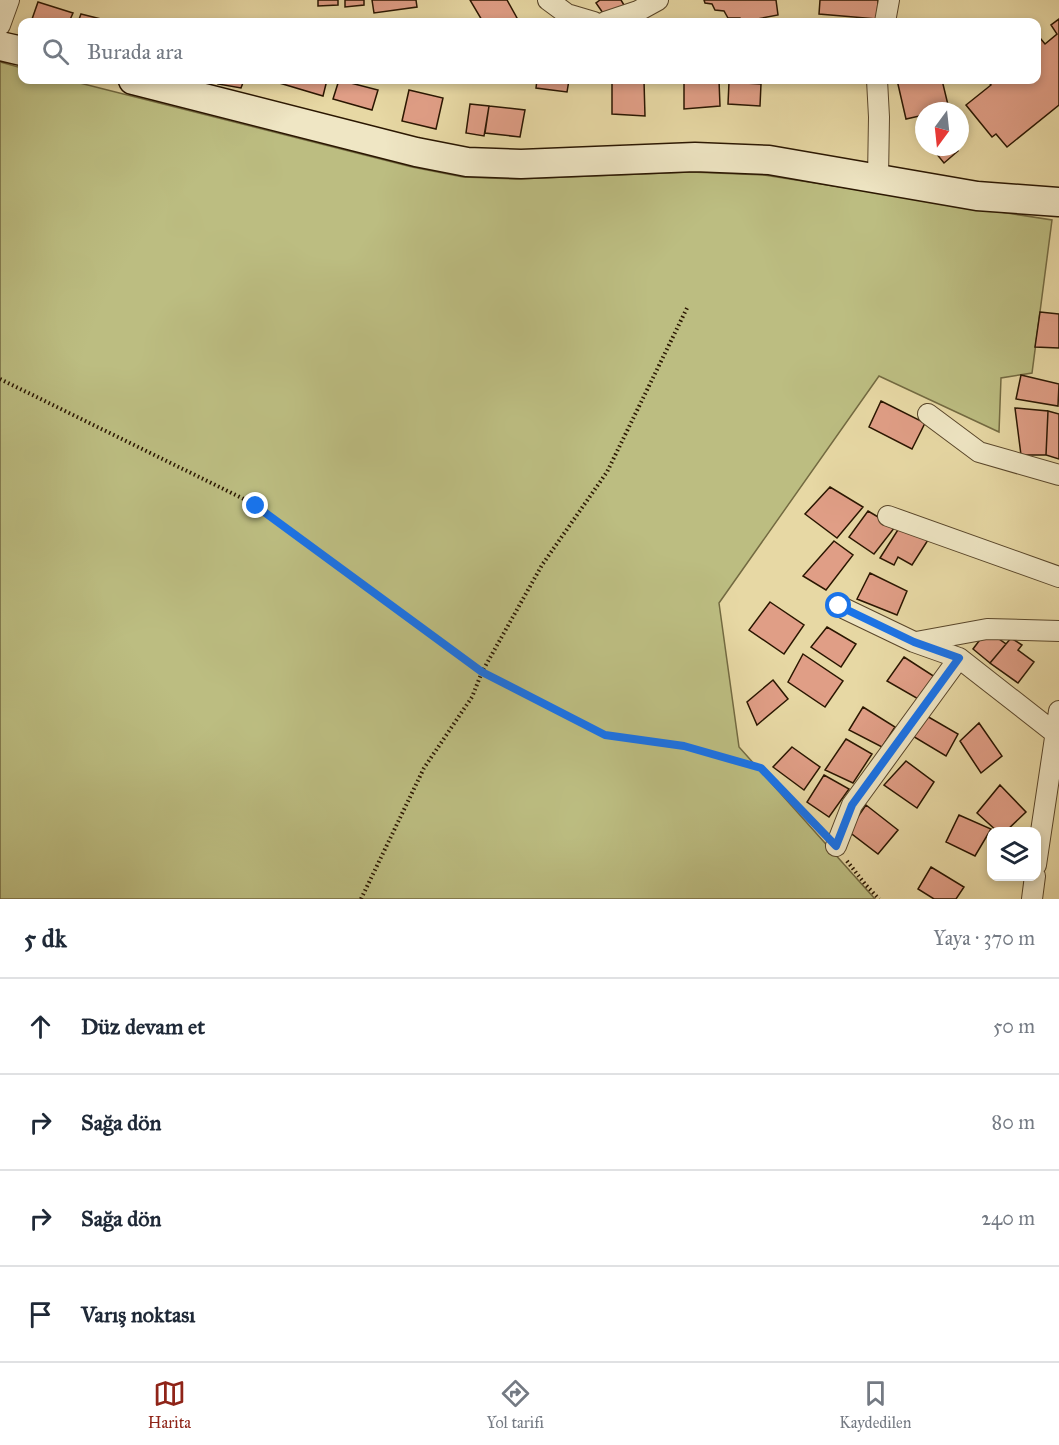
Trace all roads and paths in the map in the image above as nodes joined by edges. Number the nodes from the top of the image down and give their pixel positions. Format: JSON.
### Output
{"nodes":[{"id":1,"x":9,"y":0,"type":"edge"},
{"id":2,"x":548,"y":0,"type":"edge"},
{"id":3,"x":658,"y":0,"type":"edge"},
{"id":4,"x":889,"y":0,"type":"edge"},
{"id":5,"x":580,"y":18,"type":"edge"},
{"id":6,"x":617,"y":18,"type":"edge"},
{"id":7,"x":886,"y":18,"type":"edge"},
{"id":8,"x":0,"y":25,"type":"edge"},
{"id":9,"x":0,"y":46,"type":"edge"},
{"id":10,"x":18,"y":50,"type":"edge"},
{"id":11,"x":149,"y":84,"type":"edge"},
{"id":12,"x":877,"y":84,"type":"edge"},
{"id":13,"x":878,"y":178,"type":"junction"},
{"id":14,"x":1059,"y":202,"type":"edge"},
{"id":15,"x":688,"y":306,"type":"dead end"},
{"id":16,"x":0,"y":379,"type":"edge"},
{"id":17,"x":928,"y":414,"type":"dead end"},
{"id":18,"x":1059,"y":475,"type":"edge"},
{"id":19,"x":888,"y":516,"type":"dead end"},
{"id":20,"x":1059,"y":577,"type":"edge"},
{"id":21,"x":839,"y":606,"type":"dead end"},
{"id":22,"x":1059,"y":631,"type":"edge"},
{"id":23,"x":914,"y":642,"type":"junction"},
{"id":24,"x":959,"y":658,"type":"junction"},
{"id":25,"x":482,"y":672,"type":"junction"},
{"id":26,"x":1059,"y":711,"type":"edge"},
{"id":27,"x":1057,"y":739,"type":"edge"},
{"id":28,"x":1041,"y":835,"type":"edge"},
{"id":29,"x":836,"y":846,"type":"junction"},
{"id":30,"x":1034,"y":881,"type":"edge"},
{"id":31,"x":361,"y":899,"type":"edge"},
{"id":32,"x":879,"y":899,"type":"edge"},
{"id":33,"x":1032,"y":899,"type":"edge"}],
"edges":[{"from":1,"to":8,"type":"street"},
{"from":2,"to":5,"type":"street"},
{"from":3,"to":6,"type":"street"},
{"from":4,"to":7,"type":"street"},
{"from":9,"to":10,"type":"main road"},
{"from":11,"to":13,"type":"main road"},
{"from":12,"to":13,"type":"street"},
{"from":13,"to":14,"type":"main road"},
{"from":15,"to":25,"type":"path"},
{"from":16,"to":25,"type":"path"},
{"from":17,"to":18,"type":"street"},
{"from":19,"to":20,"type":"street"},
{"from":21,"to":23,"type":"street"},
{"from":22,"to":23,"type":"street"},
{"from":23,"to":24,"type":"street"},
{"from":24,"to":27,"type":"street"},
{"from":24,"to":29,"type":"street"},
{"from":25,"to":29,"type":"path"},
{"from":25,"to":31,"type":"path"},
{"from":26,"to":27,"type":"street"},
{"from":27,"to":28,"type":"street"},
{"from":29,"to":32,"type":"path"},
{"from":30,"to":33,"type":"street"}]}
